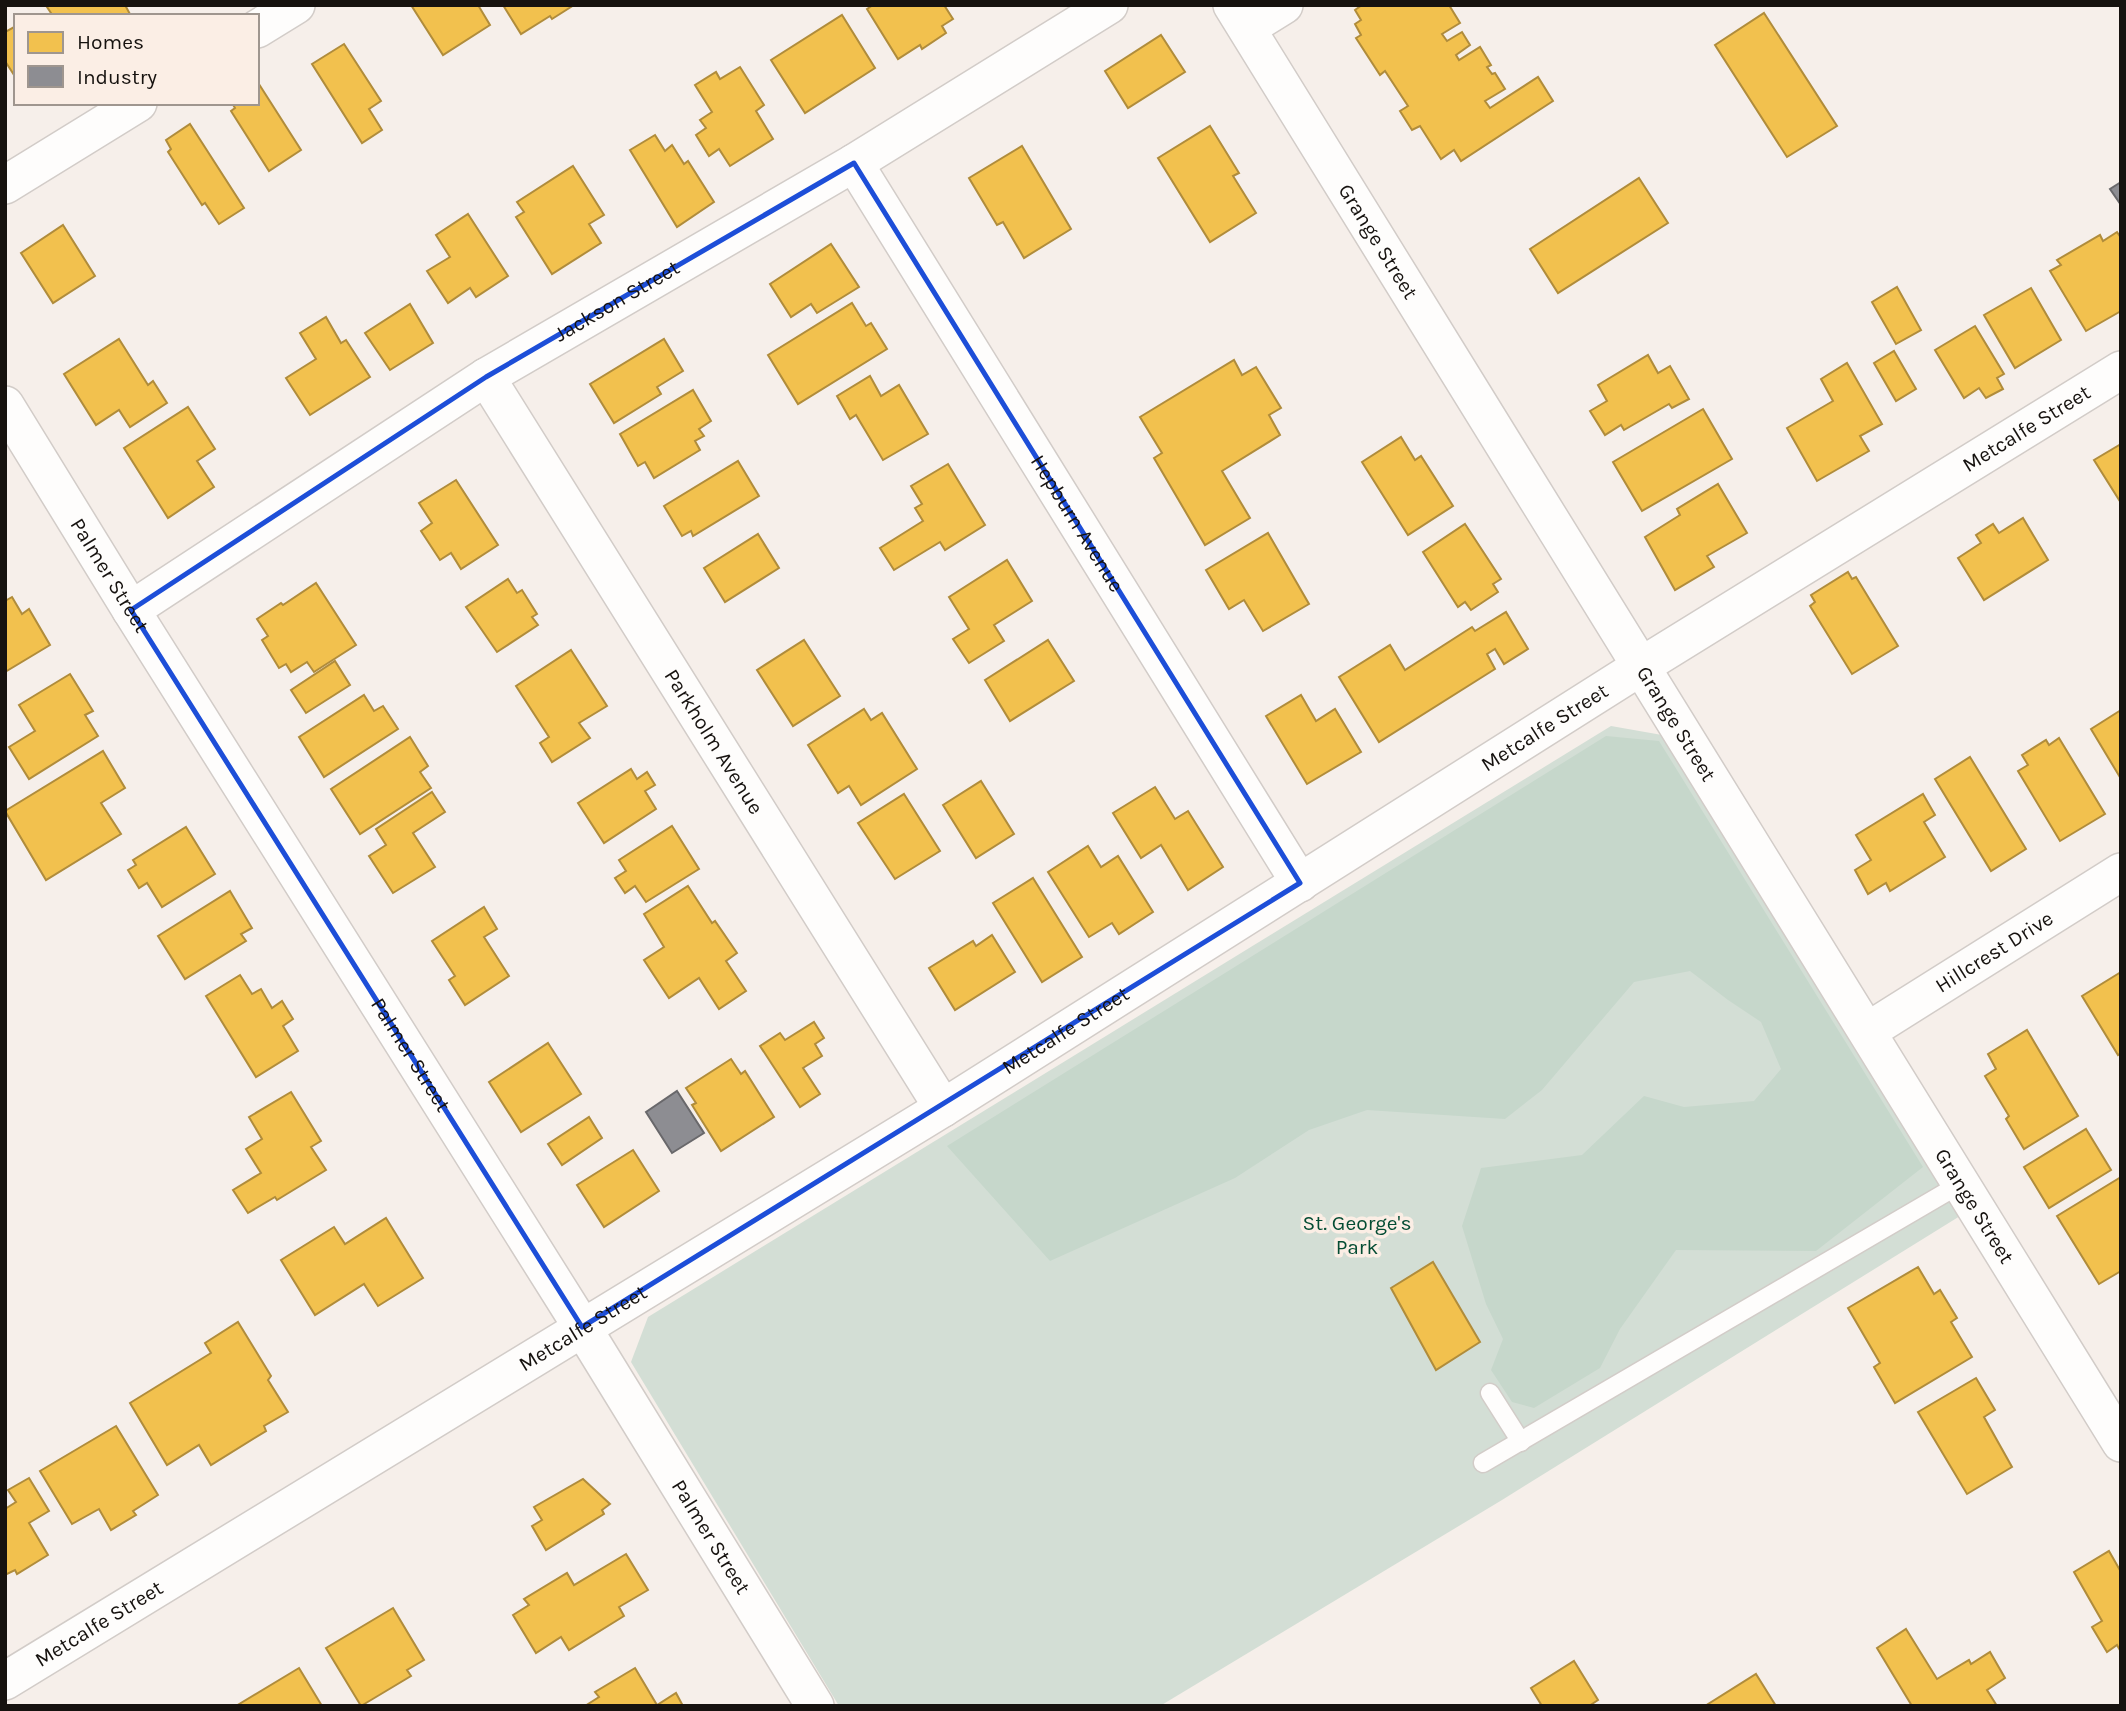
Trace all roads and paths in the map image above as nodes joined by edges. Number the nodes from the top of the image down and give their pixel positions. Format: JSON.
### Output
{"nodes":[{"id":1,"x":296,"y":5,"type":"edge"},
{"id":2,"x":1110,"y":5,"type":"edge"},
{"id":3,"x":1284,"y":5,"type":"edge"},
{"id":4,"x":1239,"y":16,"type":"edge"},
{"id":5,"x":259,"y":29,"type":"edge"},
{"id":6,"x":135,"y":105,"type":"edge"},
{"id":7,"x":855,"y":163,"type":"junction"},
{"id":8,"x":5,"y":186,"type":"edge"},
{"id":9,"x":2121,"y":370,"type":"edge"},
{"id":10,"x":486,"y":377,"type":"junction"},
{"id":11,"x":5,"y":405,"type":"edge"},
{"id":12,"x":131,"y":610,"type":"junction"},
{"id":13,"x":1640,"y":667,"type":"junction"},
{"id":14,"x":2121,"y":872,"type":"edge"},
{"id":15,"x":1300,"y":883,"type":"junction"},
{"id":16,"x":1868,"y":1031,"type":"junction"},
{"id":17,"x":943,"y":1108,"type":"junction"},
{"id":18,"x":1962,"y":1183,"type":"junction"},
{"id":19,"x":582,"y":1327,"type":"junction"},
{"id":20,"x":1490,"y":1393,"type":"dead end"},
{"id":21,"x":2111,"y":1406,"type":"edge"},
{"id":22,"x":1521,"y":1442,"type":"junction"},
{"id":23,"x":2121,"y":1443,"type":"edge"},
{"id":24,"x":1483,"y":1463,"type":"dead end"},
{"id":25,"x":5,"y":1681,"type":"edge"},
{"id":26,"x":815,"y":1706,"type":"edge"}],
"edges":[{"from":1,"to":5,"type":"street"},
{"from":2,"to":7,"type":"street","name":"Jackson Street"},
{"from":3,"to":4,"type":"street"},
{"from":4,"to":13,"type":"street","name":"Grange Street"},
{"from":6,"to":8,"type":"street"},
{"from":7,"to":10,"type":"street","name":"Jackson Street"},
{"from":7,"to":15,"type":"street","name":"Hepburn Avenue"},
{"from":9,"to":13,"type":"street","name":"Metcalfe Street"},
{"from":10,"to":12,"type":"street","name":"Jackson Street"},
{"from":10,"to":17,"type":"street","name":"Parkholm Avenue"},
{"from":11,"to":12,"type":"street","name":"Palmer Street"},
{"from":12,"to":19,"type":"street","name":"Palmer Street"},
{"from":13,"to":15,"type":"street","name":"Metcalfe Street"},
{"from":13,"to":16,"type":"street","name":"Grange Street"},
{"from":14,"to":16,"type":"street","name":"Hillcrest Drive"},
{"from":15,"to":17,"type":"street","name":"Metcalfe Street"},
{"from":16,"to":18,"type":"street","name":"Grange Street"},
{"from":17,"to":19,"type":"street","name":"Metcalfe Street"},
{"from":18,"to":21,"type":"street","name":"Grange Street"},
{"from":18,"to":22,"type":"lane"},
{"from":19,"to":25,"type":"street","name":"Metcalfe Street"},
{"from":19,"to":26,"type":"street","name":"Palmer Street"},
{"from":20,"to":22,"type":"lane"},
{"from":21,"to":23,"type":"street","name":"Grange Street"},
{"from":22,"to":24,"type":"lane"}]}
